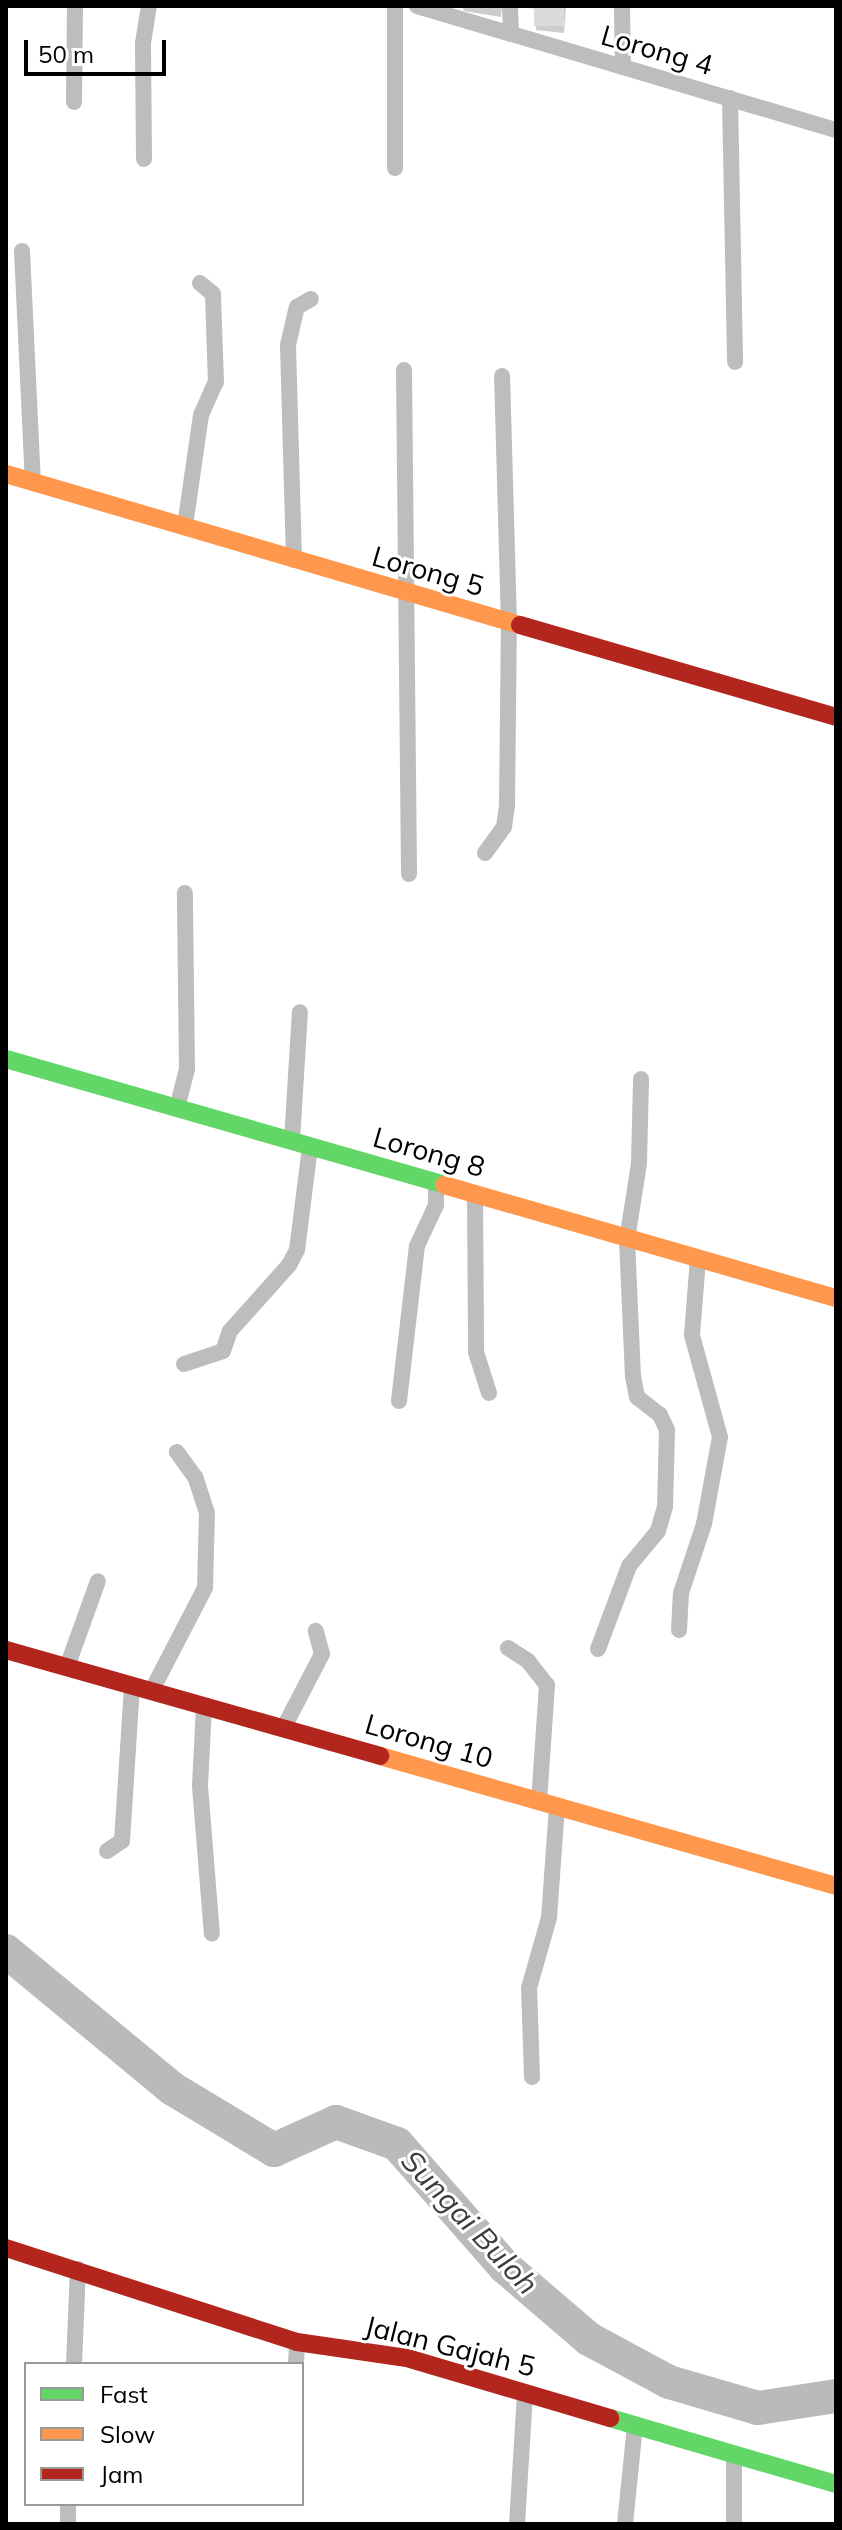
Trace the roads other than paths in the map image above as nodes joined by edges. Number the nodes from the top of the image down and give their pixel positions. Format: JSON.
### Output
{"nodes":[{"id":1,"x":75,"y":6,"type":"edge"},
{"id":2,"x":149,"y":6,"type":"edge"},
{"id":3,"x":395,"y":6,"type":"edge"},
{"id":4,"x":417,"y":6,"type":"edge"},
{"id":5,"x":510,"y":6,"type":"edge"},
{"id":6,"x":622,"y":6,"type":"edge"},
{"id":7,"x":511,"y":34,"type":"junction"},
{"id":8,"x":623,"y":67,"type":"junction"},
{"id":9,"x":730,"y":98,"type":"junction"},
{"id":10,"x":74,"y":102,"type":"dead end"},
{"id":11,"x":836,"y":130,"type":"edge"},
{"id":12,"x":144,"y":159,"type":"dead end"},
{"id":13,"x":395,"y":168,"type":"dead end"},
{"id":14,"x":22,"y":251,"type":"dead end"},
{"id":15,"x":200,"y":283,"type":"dead end"},
{"id":16,"x":311,"y":299,"type":"dead end"},
{"id":17,"x":735,"y":362,"type":"dead end"},
{"id":18,"x":404,"y":370,"type":"dead end"},
{"id":19,"x":502,"y":376,"type":"dead end"},
{"id":20,"x":6,"y":474,"type":"edge"},
{"id":21,"x":33,"y":482,"type":"junction"},
{"id":22,"x":185,"y":526,"type":"junction"},
{"id":23,"x":294,"y":560,"type":"junction"},
{"id":24,"x":404,"y":593,"type":"junction"},
{"id":25,"x":509,"y":624,"type":"junction"},
{"id":26,"x":836,"y":717,"type":"edge"},
{"id":27,"x":485,"y":853,"type":"dead end"},
{"id":28,"x":409,"y":874,"type":"dead end"},
{"id":29,"x":185,"y":893,"type":"dead end"},
{"id":30,"x":300,"y":1012,"type":"dead end"},
{"id":31,"x":6,"y":1059,"type":"edge"},
{"id":32,"x":641,"y":1079,"type":"dead end"},
{"id":33,"x":177,"y":1108,"type":"junction"},
{"id":34,"x":301,"y":1144,"type":"junction"},
{"id":35,"x":436,"y":1183,"type":"junction"},
{"id":36,"x":475,"y":1194,"type":"junction"},
{"id":37,"x":627,"y":1240,"type":"junction"},
{"id":38,"x":698,"y":1258,"type":"junction"},
{"id":39,"x":836,"y":1298,"type":"edge"},
{"id":40,"x":184,"y":1364,"type":"dead end"},
{"id":41,"x":489,"y":1393,"type":"dead end"},
{"id":42,"x":399,"y":1401,"type":"dead end"},
{"id":43,"x":177,"y":1452,"type":"dead end"},
{"id":44,"x":98,"y":1581,"type":"dead end"},
{"id":45,"x":679,"y":1630,"type":"dead end"},
{"id":46,"x":316,"y":1631,"type":"dead end"},
{"id":47,"x":508,"y":1648,"type":"dead end"},
{"id":48,"x":598,"y":1649,"type":"dead end"},
{"id":49,"x":6,"y":1650,"type":"edge"},
{"id":50,"x":67,"y":1667,"type":"junction"},
{"id":51,"x":132,"y":1686,"type":"junction"},
{"id":52,"x":151,"y":1692,"type":"junction"},
{"id":53,"x":204,"y":1706,"type":"junction"},
{"id":54,"x":283,"y":1729,"type":"junction"},
{"id":55,"x":539,"y":1802,"type":"junction"},
{"id":56,"x":557,"y":1807,"type":"junction"},
{"id":57,"x":107,"y":1851,"type":"dead end"},
{"id":58,"x":836,"y":1886,"type":"edge"},
{"id":59,"x":212,"y":1934,"type":"dead end"},
{"id":60,"x":532,"y":2077,"type":"dead end"},
{"id":61,"x":6,"y":2248,"type":"edge"},
{"id":62,"x":78,"y":2269,"type":"junction"},
{"id":63,"x":297,"y":2342,"type":"junction"},
{"id":64,"x":74,"y":2362,"type":"edge"},
{"id":65,"x":296,"y":2362,"type":"edge"},
{"id":66,"x":525,"y":2393,"type":"junction"},
{"id":67,"x":635,"y":2425,"type":"junction"},
{"id":68,"x":734,"y":2454,"type":"junction"},
{"id":69,"x":836,"y":2484,"type":"edge"},
{"id":70,"x":517,"y":2524,"type":"edge"},
{"id":71,"x":625,"y":2524,"type":"edge"},
{"id":72,"x":734,"y":2524,"type":"edge"}],
"edges":[{"from":1,"to":10,"type":"street"},
{"from":2,"to":12,"type":"street"},
{"from":3,"to":13,"type":"street"},
{"from":4,"to":7,"type":"street","name":"Lorong 4"},
{"from":5,"to":7,"type":"street"},
{"from":6,"to":8,"type":"street"},
{"from":7,"to":8,"type":"street","name":"Lorong 4"},
{"from":8,"to":9,"type":"street","name":"Lorong 4"},
{"from":9,"to":11,"type":"street","name":"Lorong 4"},
{"from":9,"to":17,"type":"street"},
{"from":14,"to":21,"type":"street"},
{"from":15,"to":22,"type":"street"},
{"from":16,"to":23,"type":"street"},
{"from":18,"to":24,"type":"street"},
{"from":19,"to":25,"type":"street"},
{"from":20,"to":21,"type":"street","name":"Lorong 5"},
{"from":21,"to":22,"type":"street","name":"Lorong 5"},
{"from":22,"to":23,"type":"street","name":"Lorong 5"},
{"from":23,"to":24,"type":"street","name":"Lorong 5"},
{"from":24,"to":25,"type":"street","name":"Lorong 5"},
{"from":24,"to":28,"type":"street"},
{"from":25,"to":26,"type":"street","name":"Lorong 5"},
{"from":25,"to":27,"type":"street"},
{"from":29,"to":33,"type":"street"},
{"from":30,"to":34,"type":"street"},
{"from":31,"to":33,"type":"street","name":"Lorong 8"},
{"from":32,"to":37,"type":"street"},
{"from":33,"to":34,"type":"street","name":"Lorong 8"},
{"from":34,"to":35,"type":"street","name":"Lorong 8"},
{"from":34,"to":40,"type":"street"},
{"from":35,"to":36,"type":"street","name":"Lorong 8"},
{"from":35,"to":42,"type":"street"},
{"from":36,"to":37,"type":"street","name":"Lorong 8"},
{"from":36,"to":41,"type":"street"},
{"from":37,"to":38,"type":"street","name":"Lorong 8"},
{"from":37,"to":48,"type":"street"},
{"from":38,"to":39,"type":"street","name":"Lorong 8"},
{"from":38,"to":45,"type":"street"},
{"from":43,"to":52,"type":"street"},
{"from":44,"to":50,"type":"street"},
{"from":46,"to":54,"type":"street"},
{"from":47,"to":55,"type":"street"},
{"from":49,"to":50,"type":"street","name":"Lorong 10"},
{"from":50,"to":51,"type":"street","name":"Lorong 10"},
{"from":51,"to":52,"type":"street","name":"Lorong 10"},
{"from":51,"to":57,"type":"street"},
{"from":52,"to":53,"type":"street","name":"Lorong 10"},
{"from":53,"to":54,"type":"street","name":"Lorong 10"},
{"from":53,"to":59,"type":"street"},
{"from":54,"to":55,"type":"street","name":"Lorong 10"},
{"from":55,"to":56,"type":"street","name":"Lorong 10"},
{"from":56,"to":58,"type":"street","name":"Lorong 10"},
{"from":56,"to":60,"type":"street"},
{"from":61,"to":62,"type":"street","name":"Jalan Gajah 5"},
{"from":62,"to":63,"type":"street","name":"Jalan Gajah 5"},
{"from":62,"to":64,"type":"street"},
{"from":63,"to":65,"type":"street"},
{"from":63,"to":66,"type":"street","name":"Jalan Gajah 5"},
{"from":66,"to":67,"type":"street","name":"Jalan Gajah 5"},
{"from":66,"to":70,"type":"street"},
{"from":67,"to":68,"type":"street","name":"Jalan Gajah 5"},
{"from":67,"to":71,"type":"street"},
{"from":68,"to":69,"type":"street","name":"Jalan Gajah 5"},
{"from":68,"to":72,"type":"street"}]}
